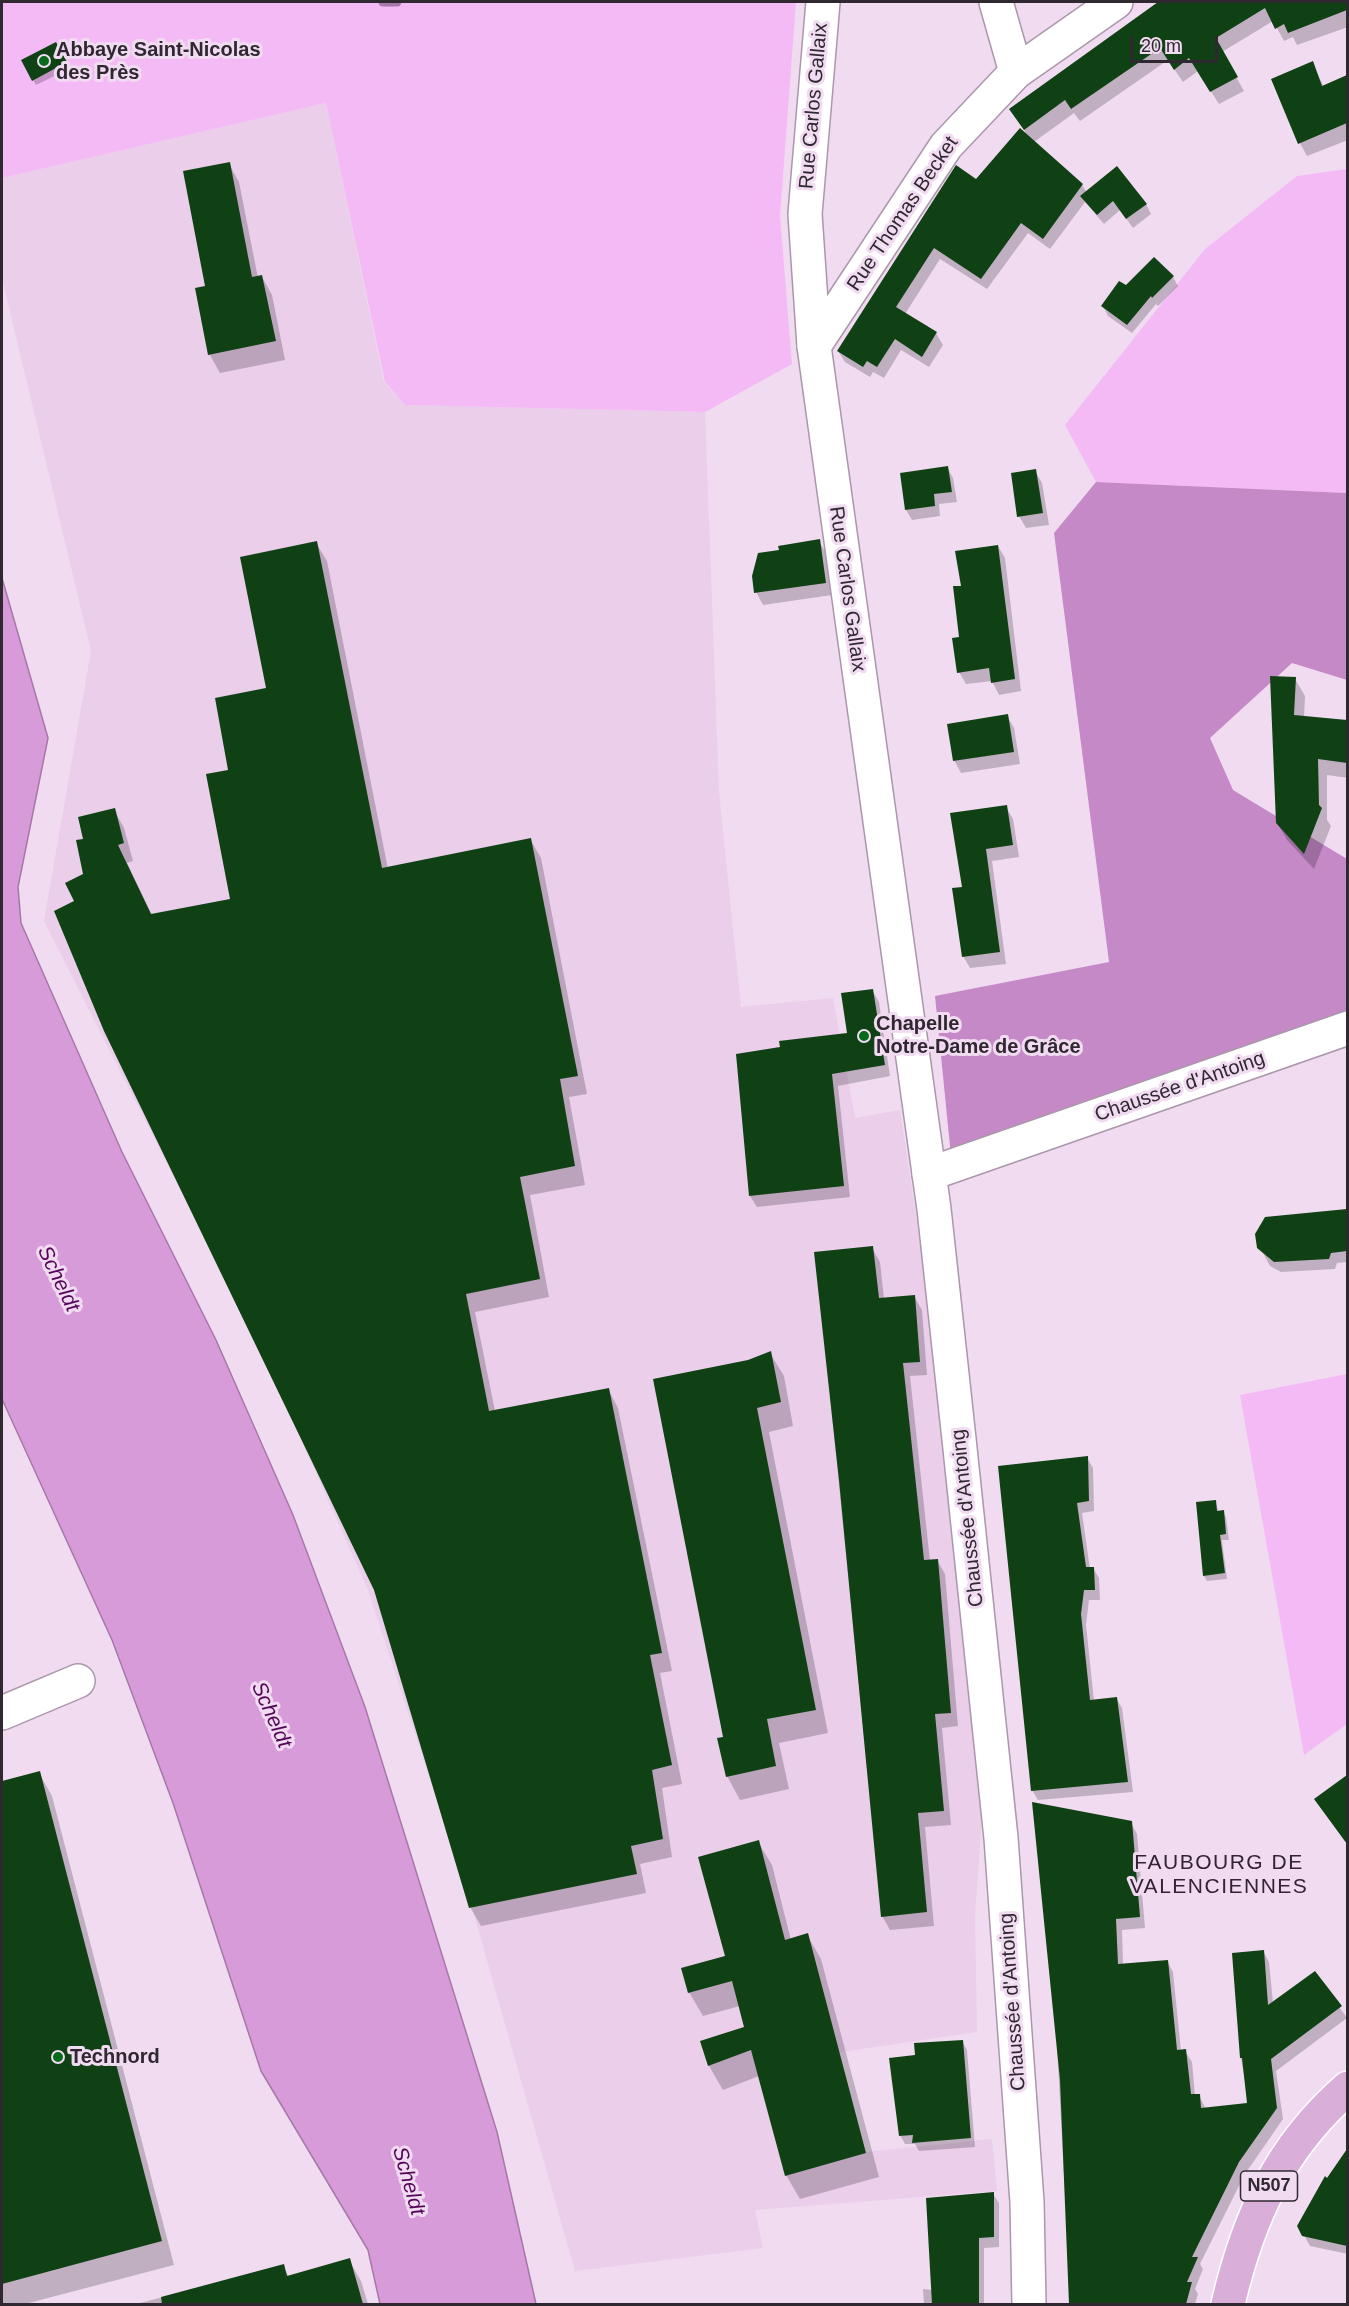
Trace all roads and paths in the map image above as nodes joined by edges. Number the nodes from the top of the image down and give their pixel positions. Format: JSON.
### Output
{"nodes":[{"id":1,"x":823,"y":2,"type":"edge"},
{"id":2,"x":996,"y":2,"type":"edge"},
{"id":3,"x":1116,"y":2,"type":"edge"},
{"id":4,"x":1016,"y":72,"type":"junction"},
{"id":5,"x":814,"y":346,"type":"junction"},
{"id":6,"x":1347,"y":1028,"type":"edge"},
{"id":7,"x":929,"y":1174,"type":"junction"},
{"id":8,"x":78,"y":1681,"type":"dead end"},
{"id":9,"x":2,"y":1713,"type":"edge"},
{"id":10,"x":1347,"y":2088,"type":"edge"},
{"id":11,"x":1029,"y":2304,"type":"edge"},
{"id":12,"x":1228,"y":2304,"type":"edge"}],
"edges":[{"from":1,"to":5,"type":"main road","name":"Rue Carlos Gallaix"},
{"from":2,"to":4,"type":"main road"},
{"from":3,"to":4,"type":"main road","name":"Rue Thomas Becket"},
{"from":4,"to":5,"type":"main road","name":"Rue Thomas Becket"},
{"from":5,"to":7,"type":"main road","name":"Rue Carlos Gallaix"},
{"from":6,"to":7,"type":"main road","name":"Chaussée d'Antoing"},
{"from":7,"to":11,"type":"main road","name":"Chaussée d'Antoing"},
{"from":8,"to":9,"type":"main road"},
{"from":10,"to":12,"type":"main road","number":"N507"}]}
